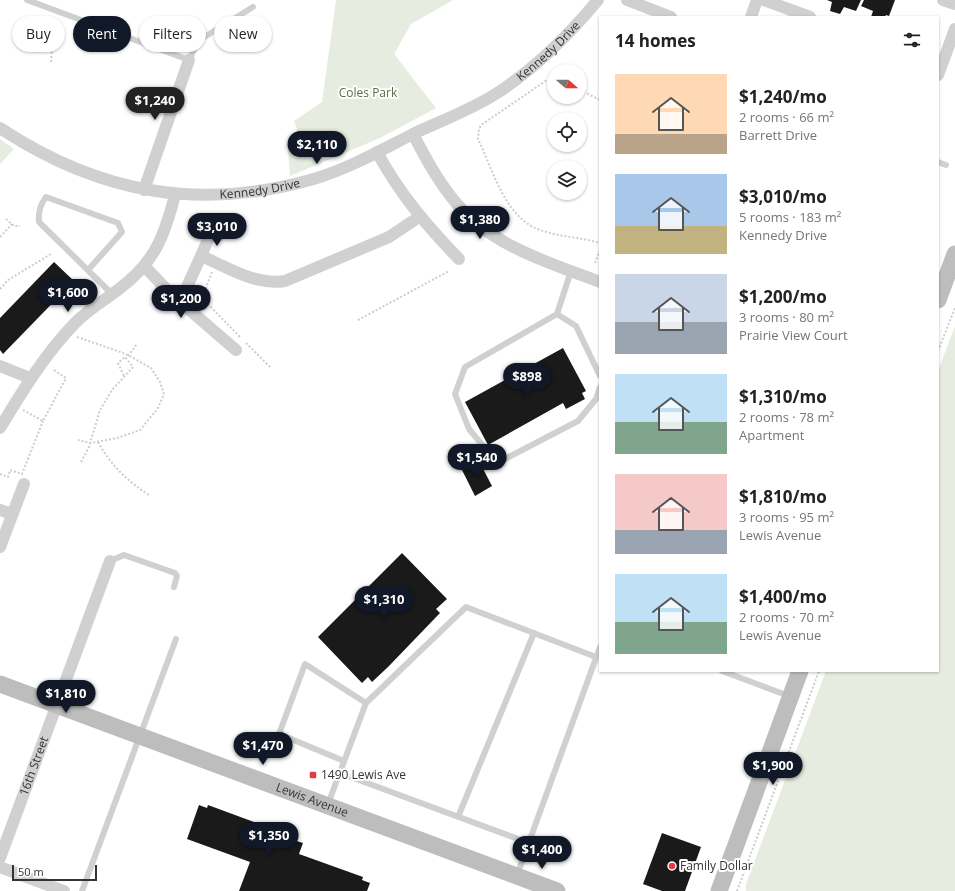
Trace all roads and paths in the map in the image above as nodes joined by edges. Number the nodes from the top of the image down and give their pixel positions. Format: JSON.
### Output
{"nodes":[{"id":1,"x":27,"y":0,"type":"edge"},
{"id":2,"x":598,"y":0,"type":"edge"},
{"id":3,"x":627,"y":0,"type":"edge"},
{"id":4,"x":757,"y":0,"type":"edge"},
{"id":5,"x":764,"y":0,"type":"edge"},
{"id":6,"x":943,"y":0,"type":"edge"},
{"id":7,"x":955,"y":4,"type":"edge"},
{"id":8,"x":253,"y":7,"type":"dead end"},
{"id":9,"x":668,"y":16,"type":"edge"},
{"id":10,"x":751,"y":16,"type":"edge"},
{"id":11,"x":807,"y":16,"type":"edge"},
{"id":12,"x":955,"y":30,"type":"edge"},
{"id":13,"x":51,"y":52,"type":"edge"},
{"id":14,"x":189,"y":60,"type":"junction"},
{"id":15,"x":50,"y":62,"type":"dead end"},
{"id":16,"x":939,"y":69,"type":"edge"},
{"id":17,"x":547,"y":80,"type":"edge"},
{"id":18,"x":533,"y":82,"type":"dead end"},
{"id":19,"x":537,"y":88,"type":"junction"},
{"id":20,"x":587,"y":94,"type":"edge"},
{"id":21,"x":599,"y":100,"type":"edge"},
{"id":22,"x":0,"y":128,"type":"edge"},
{"id":23,"x":413,"y":134,"type":"junction"},
{"id":24,"x":377,"y":152,"type":"junction"},
{"id":25,"x":939,"y":162,"type":"edge"},
{"id":26,"x":946,"y":165,"type":"dead end"},
{"id":27,"x":144,"y":190,"type":"junction"},
{"id":28,"x":175,"y":195,"type":"junction"},
{"id":29,"x":420,"y":217,"type":"junction"},
{"id":30,"x":6,"y":219,"type":"dead end"},
{"id":31,"x":12,"y":224,"type":"junction"},
{"id":32,"x":20,"y":226,"type":"dead end"},
{"id":33,"x":212,"y":230,"type":"dead end"},
{"id":34,"x":0,"y":237,"type":"edge"},
{"id":35,"x":599,"y":243,"type":"edge"},
{"id":36,"x":599,"y":253,"type":"edge"},
{"id":37,"x":51,"y":254,"type":"dead end"},
{"id":38,"x":955,"y":254,"type":"edge"},
{"id":39,"x":201,"y":256,"type":"junction"},
{"id":40,"x":459,"y":259,"type":"dead end"},
{"id":41,"x":595,"y":263,"type":"dead end"},
{"id":42,"x":145,"y":267,"type":"junction"},
{"id":43,"x":88,"y":270,"type":"junction"},
{"id":44,"x":449,"y":271,"type":"dead end"},
{"id":45,"x":571,"y":271,"type":"junction"},
{"id":46,"x":599,"y":282,"type":"edge"},
{"id":47,"x":0,"y":289,"type":"edge"},
{"id":48,"x":112,"y":294,"type":"junction"},
{"id":49,"x":939,"y":296,"type":"edge"},
{"id":50,"x":180,"y":302,"type":"junction"},
{"id":51,"x":955,"y":308,"type":"edge"},
{"id":52,"x":556,"y":314,"type":"junction"},
{"id":53,"x":358,"y":320,"type":"dead end"},
{"id":54,"x":76,"y":337,"type":"dead end"},
{"id":55,"x":137,"y":344,"type":"dead end"},
{"id":56,"x":939,"y":348,"type":"edge"},
{"id":57,"x":236,"y":350,"type":"dead end"},
{"id":58,"x":128,"y":355,"type":"junction"},
{"id":59,"x":126,"y":358,"type":"junction"},
{"id":60,"x":0,"y":366,"type":"edge"},
{"id":61,"x":49,"y":368,"type":"dead end"},
{"id":62,"x":599,"y":374,"type":"edge"},
{"id":63,"x":124,"y":376,"type":"junction"},
{"id":64,"x":30,"y":378,"type":"junction"},
{"id":65,"x":599,"y":390,"type":"edge"},
{"id":66,"x":22,"y":410,"type":"dead end"},
{"id":67,"x":43,"y":421,"type":"junction"},
{"id":68,"x":0,"y":428,"type":"edge"},
{"id":69,"x":78,"y":440,"type":"dead end"},
{"id":70,"x":98,"y":442,"type":"junction"},
{"id":71,"x":91,"y":443,"type":"junction"},
{"id":72,"x":81,"y":462,"type":"dead end"},
{"id":73,"x":0,"y":474,"type":"edge"},
{"id":74,"x":24,"y":484,"type":"dead end"},
{"id":75,"x":149,"y":495,"type":"dead end"},
{"id":76,"x":0,"y":510,"type":"edge"},
{"id":77,"x":12,"y":514,"type":"junction"},
{"id":78,"x":0,"y":547,"type":"edge"},
{"id":79,"x":110,"y":561,"type":"joint"},
{"id":80,"x":174,"y":586,"type":"dead end"},
{"id":81,"x":534,"y":633,"type":"junction"},
{"id":82,"x":176,"y":638,"type":"dead end"},
{"id":83,"x":599,"y":650,"type":"edge"},
{"id":84,"x":596,"y":657,"type":"junction"},
{"id":85,"x":725,"y":672,"type":"edge"},
{"id":86,"x":800,"y":672,"type":"edge"},
{"id":87,"x":818,"y":672,"type":"edge"},
{"id":88,"x":0,"y":684,"type":"edge"},
{"id":89,"x":791,"y":696,"type":"junction"},
{"id":90,"x":57,"y":704,"type":"junction"},
{"id":91,"x":366,"y":704,"type":"junction"},
{"id":92,"x":140,"y":735,"type":"junction"},
{"id":93,"x":344,"y":761,"type":"junction"},
{"id":94,"x":340,"y":773,"type":"junction"},
{"id":95,"x":328,"y":806,"type":"junction"},
{"id":96,"x":458,"y":817,"type":"junction"},
{"id":97,"x":529,"y":843,"type":"junction"},
{"id":98,"x":0,"y":858,"type":"edge"},
{"id":99,"x":0,"y":867,"type":"edge"},
{"id":100,"x":516,"y":876,"type":"junction"},
{"id":101,"x":64,"y":891,"type":"edge"},
{"id":102,"x":82,"y":891,"type":"edge"},
{"id":103,"x":557,"y":891,"type":"edge"},
{"id":104,"x":719,"y":891,"type":"edge"},
{"id":105,"x":737,"y":891,"type":"edge"}],
"edges":[{"from":1,"to":14,"type":"lane"},
{"from":2,"to":23,"type":"street","name":"Kennedy Drive"},
{"from":3,"to":9,"type":"street"},
{"from":4,"to":10,"type":"street"},
{"from":5,"to":11,"type":"street"},
{"from":6,"to":7,"type":"street"},
{"from":8,"to":14,"type":"lane"},
{"from":12,"to":16,"type":"street"},
{"from":13,"to":15,"type":"path"},
{"from":14,"to":27,"type":"street"},
{"from":17,"to":19,"type":"path"},
{"from":18,"to":19,"type":"path"},
{"from":19,"to":35,"type":"path"},
{"from":20,"to":21,"type":"path"},
{"from":22,"to":27,"type":"street","name":"Kennedy Drive"},
{"from":23,"to":24,"type":"street","name":"Kennedy Drive"},
{"from":23,"to":45,"type":"street"},
{"from":24,"to":28,"type":"street","name":"Kennedy Drive"},
{"from":24,"to":29,"type":"street"},
{"from":25,"to":26,"type":"lane"},
{"from":27,"to":28,"type":"street","name":"Kennedy Drive"},
{"from":28,"to":42,"type":"street"},
{"from":29,"to":39,"type":"street"},
{"from":29,"to":40,"type":"street"},
{"from":30,"to":31,"type":"path"},
{"from":31,"to":32,"type":"path"},
{"from":31,"to":34,"type":"path"},
{"from":33,"to":39,"type":"street"},
{"from":36,"to":41,"type":"path"},
{"from":37,"to":47,"type":"path"},
{"from":38,"to":49,"type":"main road"},
{"from":39,"to":50,"type":"street"},
{"from":42,"to":48,"type":"street"},
{"from":42,"to":50,"type":"street"},
{"from":43,"to":43,"type":"lane"},
{"from":43,"to":48,"type":"lane"},
{"from":44,"to":53,"type":"path"},
{"from":45,"to":46,"type":"street"},
{"from":45,"to":52,"type":"lane"},
{"from":48,"to":64,"type":"street"},
{"from":50,"to":57,"type":"street"},
{"from":51,"to":56,"type":"path"},
{"from":52,"to":62,"type":"lane"},
{"from":52,"to":65,"type":"lane"},
{"from":54,"to":58,"type":"path"},
{"from":55,"to":58,"type":"path"},
{"from":58,"to":59,"type":"path"},
{"from":58,"to":70,"type":"path"},
{"from":59,"to":63,"type":"path"},
{"from":59,"to":63,"type":"path"},
{"from":60,"to":64,"type":"street"},
{"from":61,"to":67,"type":"path"},
{"from":63,"to":71,"type":"path"},
{"from":64,"to":68,"type":"street"},
{"from":66,"to":67,"type":"path"},
{"from":67,"to":73,"type":"path"},
{"from":69,"to":71,"type":"path"},
{"from":70,"to":71,"type":"path"},
{"from":70,"to":75,"type":"path"},
{"from":71,"to":72,"type":"path"},
{"from":74,"to":77,"type":"street"},
{"from":76,"to":77,"type":"street"},
{"from":77,"to":78,"type":"street"},
{"from":79,"to":80,"type":"lane"},
{"from":79,"to":90,"type":"street","name":"16th Street"},
{"from":81,"to":84,"type":"lane"},
{"from":81,"to":91,"type":"lane"},
{"from":81,"to":96,"type":"lane"},
{"from":82,"to":92,"type":"lane"},
{"from":83,"to":84,"type":"lane"},
{"from":84,"to":97,"type":"lane"},
{"from":85,"to":89,"type":"lane"},
{"from":86,"to":89,"type":"main road"},
{"from":87,"to":105,"type":"path"},
{"from":88,"to":90,"type":"main road","name":"Lewis Avenue"},
{"from":89,"to":104,"type":"main road"},
{"from":90,"to":92,"type":"main road","name":"Lewis Avenue"},
{"from":90,"to":98,"type":"street","name":"16th Street"},
{"from":91,"to":93,"type":"lane"},
{"from":91,"to":93,"type":"lane"},
{"from":92,"to":95,"type":"main road","name":"Lewis Avenue"},
{"from":92,"to":102,"type":"lane"},
{"from":93,"to":94,"type":"lane"},
{"from":94,"to":95,"type":"lane"},
{"from":94,"to":96,"type":"lane"},
{"from":95,"to":100,"type":"main road","name":"Lewis Avenue"},
{"from":96,"to":97,"type":"lane"},
{"from":97,"to":100,"type":"lane"},
{"from":99,"to":101,"type":"street"},
{"from":100,"to":103,"type":"main road","name":"Lewis Avenue"}]}
